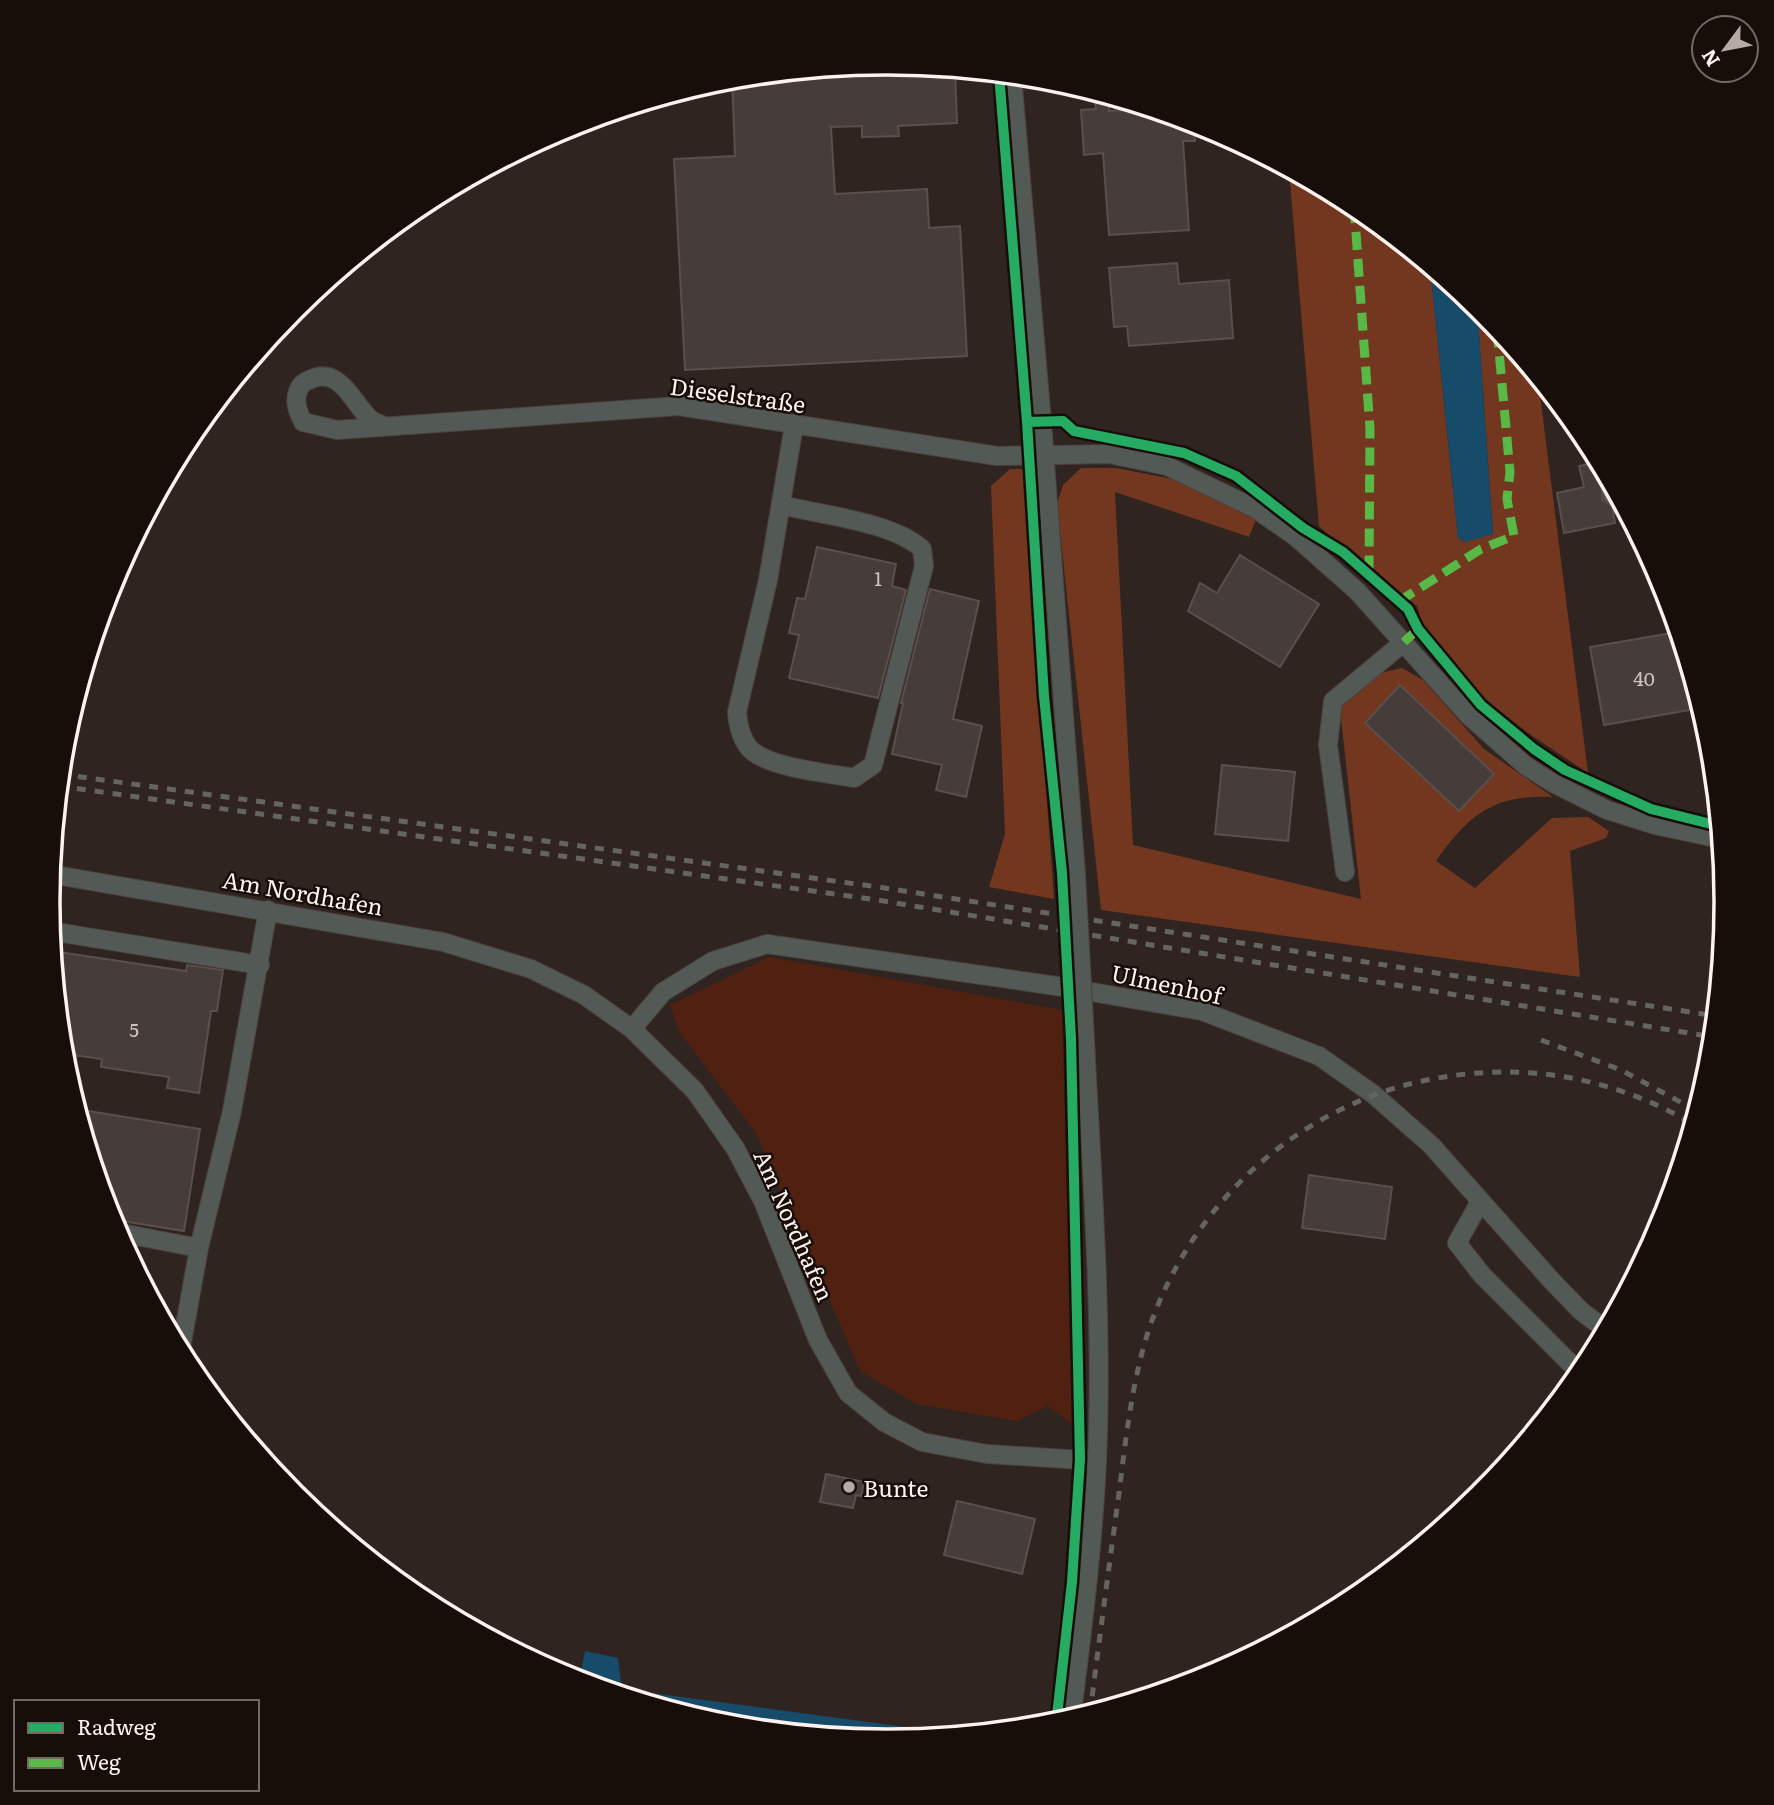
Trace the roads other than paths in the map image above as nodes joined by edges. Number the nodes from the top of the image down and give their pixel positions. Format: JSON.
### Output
{"nodes":[{"id":1,"x":1013,"y":85,"type":"edge"},
{"id":2,"x":382,"y":425,"type":"junction"},
{"id":3,"x":794,"y":425,"type":"junction"},
{"id":4,"x":1045,"y":454,"type":"junction"},
{"id":5,"x":781,"y":505,"type":"junction"},
{"id":6,"x":1404,"y":642,"type":"junction"},
{"id":7,"x":1712,"y":837,"type":"edge"},
{"id":8,"x":1345,"y":872,"type":"dead end"},
{"id":9,"x":60,"y":876,"type":"edge"},
{"id":10,"x":268,"y":910,"type":"junction"},
{"id":11,"x":61,"y":934,"type":"edge"},
{"id":12,"x":260,"y":965,"type":"junction"},
{"id":13,"x":632,"y":1029,"type":"junction"},
{"id":14,"x":1480,"y":1202,"type":"junction"},
{"id":15,"x":130,"y":1235,"type":"edge"},
{"id":16,"x":199,"y":1248,"type":"junction"},
{"id":17,"x":1599,"y":1324,"type":"edge"},
{"id":18,"x":183,"y":1337,"type":"edge"},
{"id":19,"x":1572,"y":1365,"type":"edge"},
{"id":20,"x":1097,"y":1461,"type":"junction"},
{"id":21,"x":1072,"y":1708,"type":"edge"}],
"edges":[{"from":1,"to":4,"type":"street"},
{"from":2,"to":2,"type":"street","name":"Dieselstraße"},
{"from":2,"to":3,"type":"street","name":"Dieselstraße"},
{"from":3,"to":4,"type":"street","name":"Dieselstraße"},
{"from":3,"to":5,"type":"street"},
{"from":4,"to":6,"type":"street","name":"Dieselstraße"},
{"from":4,"to":20,"type":"street","bridge":true},
{"from":5,"to":5,"type":"street"},
{"from":6,"to":7,"type":"street","name":"Dieselstraße"},
{"from":6,"to":8,"type":"street"},
{"from":9,"to":10,"type":"street","name":"Am Nordhafen"},
{"from":10,"to":12,"type":"street"},
{"from":10,"to":13,"type":"street","name":"Am Nordhafen"},
{"from":11,"to":12,"type":"street"},
{"from":12,"to":16,"type":"street"},
{"from":13,"to":14,"type":"street","name":"Ulmenhof"},
{"from":13,"to":20,"type":"street","name":"Am Nordhafen"},
{"from":14,"to":17,"type":"street","name":"Ulmenhof"},
{"from":14,"to":19,"type":"street"},
{"from":15,"to":16,"type":"street"},
{"from":16,"to":18,"type":"street"},
{"from":20,"to":21,"type":"street"}]}
